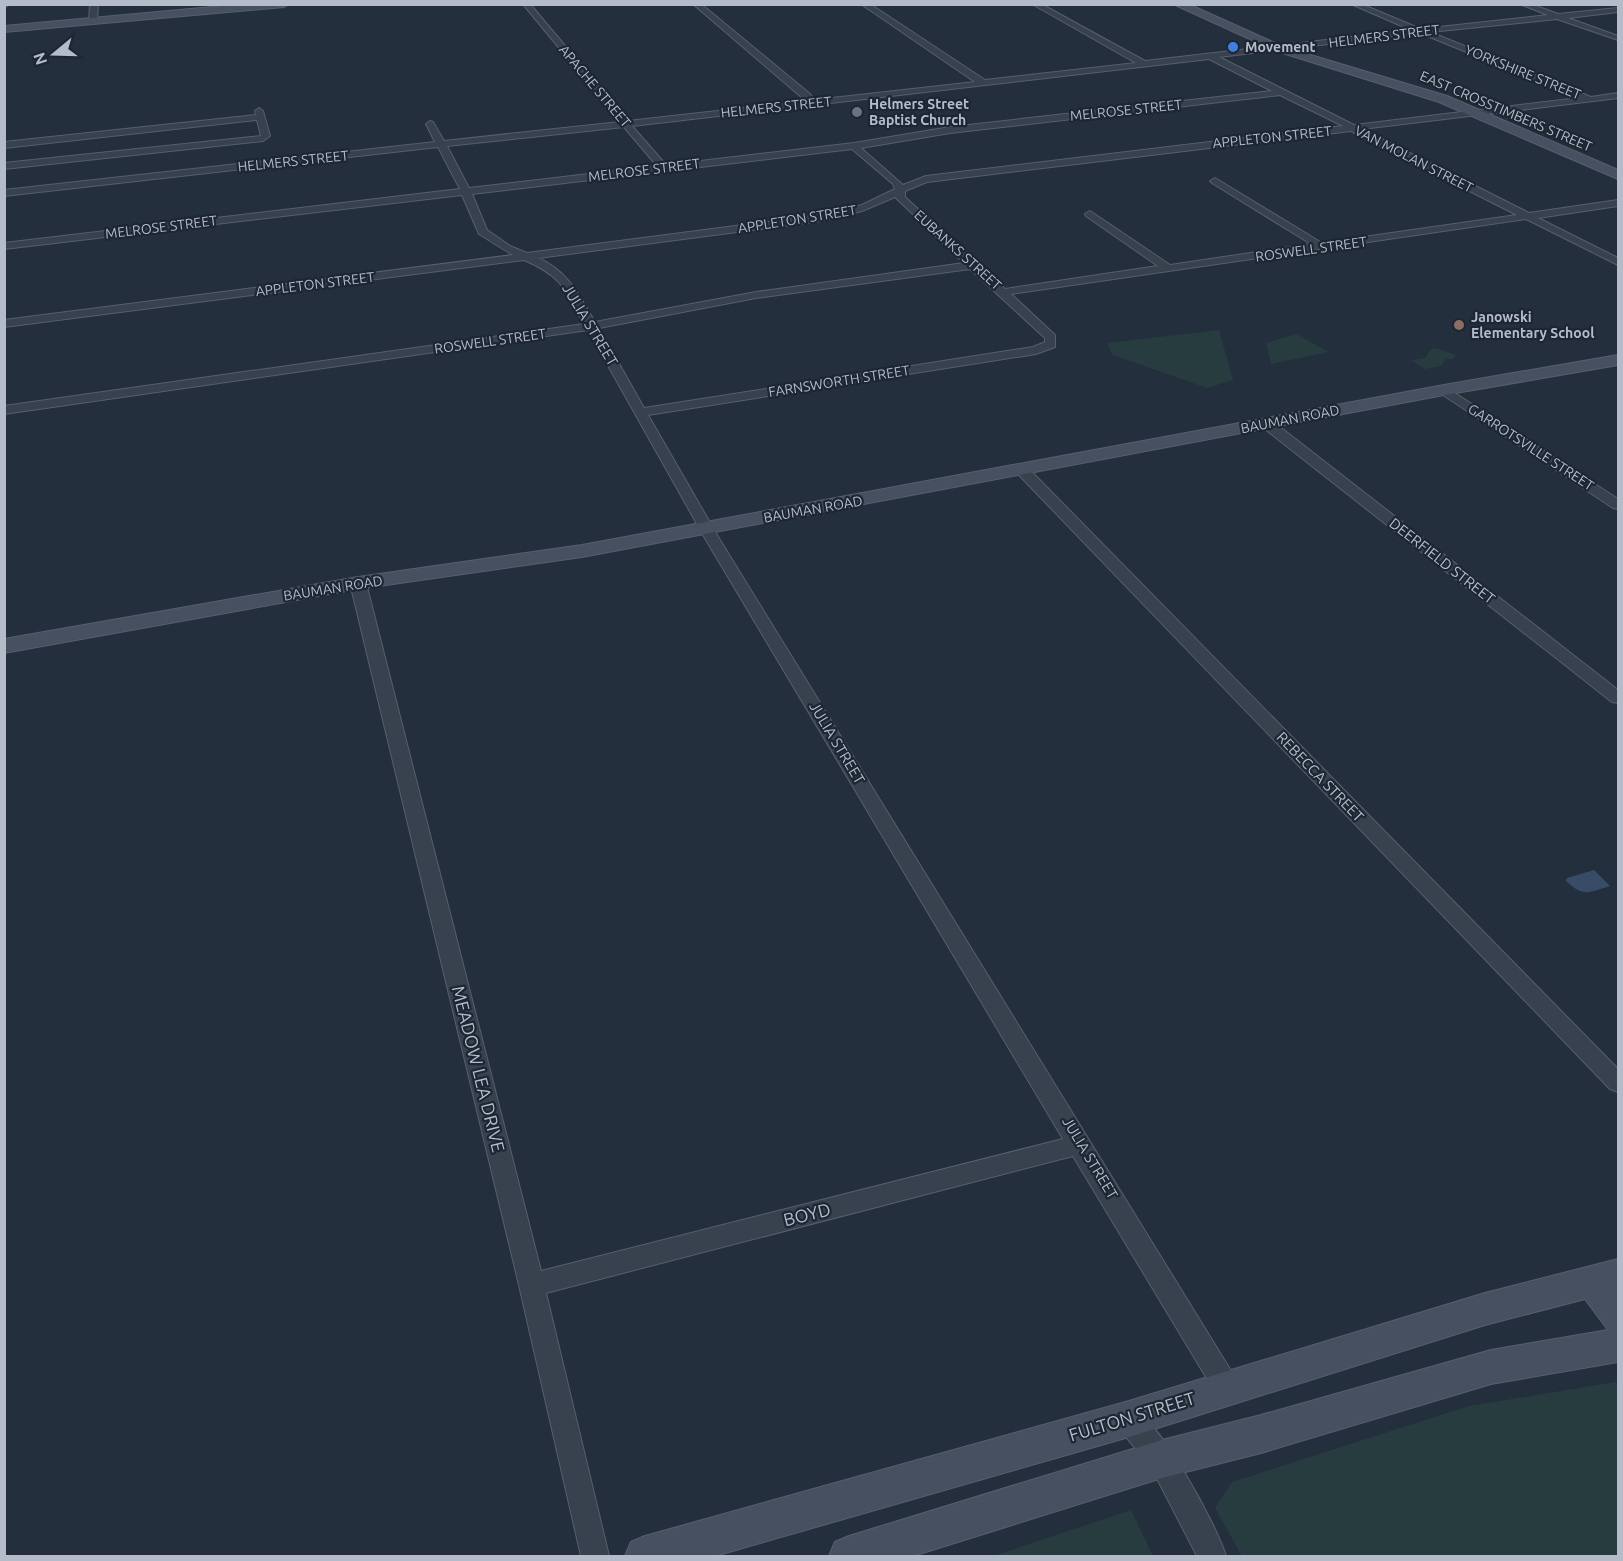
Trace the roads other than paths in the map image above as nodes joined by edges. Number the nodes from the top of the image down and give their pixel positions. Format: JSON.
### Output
{"nodes":[{"id":1,"x":94,"y":4,"type":"edge"},
{"id":2,"x":284,"y":4,"type":"edge"},
{"id":3,"x":526,"y":4,"type":"edge"},
{"id":4,"x":696,"y":4,"type":"edge"},
{"id":5,"x":864,"y":4,"type":"edge"},
{"id":6,"x":1035,"y":4,"type":"edge"},
{"id":7,"x":1178,"y":4,"type":"edge"},
{"id":8,"x":1354,"y":4,"type":"edge"},
{"id":9,"x":1523,"y":4,"type":"edge"},
{"id":10,"x":232,"y":6,"type":"edge"},
{"id":11,"x":262,"y":6,"type":"edge"},
{"id":12,"x":1198,"y":10,"type":"edge"},
{"id":13,"x":1618,"y":10,"type":"edge"},
{"id":14,"x":1558,"y":17,"type":"junction"},
{"id":15,"x":93,"y":19,"type":"junction"},
{"id":16,"x":4,"y":26,"type":"edge"},
{"id":17,"x":1420,"y":31,"type":"junction"},
{"id":18,"x":1618,"y":38,"type":"edge"},
{"id":19,"x":1293,"y":47,"type":"junction"},
{"id":20,"x":1280,"y":49,"type":"junction"},
{"id":21,"x":1210,"y":56,"type":"junction"},
{"id":22,"x":1144,"y":64,"type":"junction"},
{"id":23,"x":1381,"y":75,"type":"junction"},
{"id":24,"x":983,"y":83,"type":"junction"},
{"id":25,"x":1282,"y":92,"type":"junction"},
{"id":26,"x":1618,"y":96,"type":"edge"},
{"id":27,"x":1591,"y":100,"type":"junction"},
{"id":28,"x":812,"y":103,"type":"junction"},
{"id":29,"x":1485,"y":113,"type":"junction"},
{"id":30,"x":627,"y":123,"type":"junction"},
{"id":31,"x":430,"y":124,"type":"dead end"},
{"id":32,"x":1354,"y":129,"type":"junction"},
{"id":33,"x":4,"y":144,"type":"edge"},
{"id":34,"x":441,"y":145,"type":"junction"},
{"id":35,"x":854,"y":146,"type":"junction"},
{"id":36,"x":1588,"y":158,"type":"junction"},
{"id":37,"x":4,"y":166,"type":"edge"},
{"id":38,"x":663,"y":168,"type":"junction"},
{"id":39,"x":1618,"y":168,"type":"edge"},
{"id":40,"x":1618,"y":175,"type":"edge"},
{"id":41,"x":1215,"y":182,"type":"dead end"},
{"id":42,"x":899,"y":190,"type":"junction"},
{"id":43,"x":466,"y":192,"type":"junction"},
{"id":44,"x":4,"y":193,"type":"edge"},
{"id":45,"x":1618,"y":203,"type":"edge"},
{"id":46,"x":1090,"y":214,"type":"dead end"},
{"id":47,"x":1529,"y":217,"type":"junction"},
{"id":48,"x":4,"y":246,"type":"edge"},
{"id":49,"x":1322,"y":247,"type":"junction"},
{"id":50,"x":566,"y":251,"type":"junction"},
{"id":51,"x":524,"y":256,"type":"junction"},
{"id":52,"x":1618,"y":262,"type":"edge"},
{"id":53,"x":974,"y":265,"type":"junction"},
{"id":54,"x":550,"y":267,"type":"junction"},
{"id":55,"x":1169,"y":269,"type":"junction"},
{"id":56,"x":1004,"y":292,"type":"junction"},
{"id":57,"x":4,"y":324,"type":"edge"},
{"id":58,"x":593,"y":326,"type":"junction"},
{"id":59,"x":1036,"y":350,"type":"joint"},
{"id":60,"x":1616,"y":363,"type":"edge"},
{"id":61,"x":1444,"y":390,"type":"junction"},
{"id":62,"x":4,"y":410,"type":"edge"},
{"id":63,"x":641,"y":412,"type":"junction"},
{"id":64,"x":1266,"y":423,"type":"junction"},
{"id":65,"x":1022,"y":470,"type":"junction"},
{"id":66,"x":1618,"y":505,"type":"edge"},
{"id":67,"x":706,"y":529,"type":"junction"},
{"id":68,"x":358,"y":583,"type":"junction"},
{"id":69,"x":4,"y":646,"type":"edge"},
{"id":70,"x":1618,"y":698,"type":"edge"},
{"id":71,"x":1618,"y":1083,"type":"edge"},
{"id":72,"x":1081,"y":1144,"type":"junction"},
{"id":73,"x":1606,"y":1279,"type":"edge"},
{"id":74,"x":532,"y":1285,"type":"junction"},
{"id":75,"x":1618,"y":1317,"type":"edge"},
{"id":76,"x":1618,"y":1345,"type":"edge"},
{"id":77,"x":1227,"y":1388,"type":"junction"},
{"id":78,"x":1129,"y":1419,"type":"junction"},
{"id":79,"x":1162,"y":1459,"type":"junction"},
{"id":80,"x":595,"y":1557,"type":"edge"},
{"id":81,"x":645,"y":1557,"type":"edge"},
{"id":82,"x":849,"y":1557,"type":"edge"},
{"id":83,"x":1212,"y":1557,"type":"edge"}],
"edges":[{"from":1,"to":15,"type":"street"},
{"from":2,"to":11,"type":"main road"},
{"from":3,"to":30,"type":"street","name":"APACHE STREET"},
{"from":4,"to":28,"type":"street"},
{"from":5,"to":24,"type":"street"},
{"from":6,"to":22,"type":"street"},
{"from":7,"to":12,"type":"main road","name":"EAST CROSSTIMBERS STREET"},
{"from":8,"to":17,"type":"street","name":"YORKSHIRE STREET"},
{"from":9,"to":14,"type":"street"},
{"from":10,"to":11,"type":"main road"},
{"from":10,"to":15,"type":"main road"},
{"from":12,"to":19,"type":"main road","name":"EAST CROSSTIMBERS STREET"},
{"from":12,"to":20,"type":"main road","name":"EAST CROSSTIMBERS STREET"},
{"from":13,"to":14,"type":"street","name":"HELMERS STREET"},
{"from":14,"to":17,"type":"street","name":"HELMERS STREET"},
{"from":14,"to":18,"type":"street"},
{"from":15,"to":16,"type":"main road"},
{"from":17,"to":19,"type":"street","name":"HELMERS STREET"},
{"from":17,"to":27,"type":"street","name":"YORKSHIRE STREET"},
{"from":19,"to":20,"type":"street","name":"HELMERS STREET"},
{"from":19,"to":23,"type":"main road","name":"EAST CROSSTIMBERS STREET"},
{"from":20,"to":21,"type":"street","name":"HELMERS STREET"},
{"from":20,"to":23,"type":"main road","name":"EAST CROSSTIMBERS STREET"},
{"from":21,"to":22,"type":"street","name":"HELMERS STREET"},
{"from":21,"to":25,"type":"street","name":"VAN MOLAN STREET"},
{"from":22,"to":24,"type":"street","name":"HELMERS STREET"},
{"from":23,"to":29,"type":"main road","name":"EAST CROSSTIMBERS STREET"},
{"from":24,"to":28,"type":"street","name":"HELMERS STREET"},
{"from":25,"to":32,"type":"street","name":"VAN MOLAN STREET"},
{"from":25,"to":35,"type":"street","name":"MELROSE STREET"},
{"from":26,"to":27,"type":"street","name":"APPLETON STREET"},
{"from":27,"to":29,"type":"street","name":"APPLETON STREET"},
{"from":28,"to":30,"type":"street","name":"HELMERS STREET"},
{"from":29,"to":32,"type":"street","name":"APPLETON STREET"},
{"from":29,"to":36,"type":"main road","name":"EAST CROSSTIMBERS STREET"},
{"from":30,"to":34,"type":"street","name":"HELMERS STREET"},
{"from":30,"to":38,"type":"street","name":"APACHE STREET"},
{"from":31,"to":34,"type":"street","name":"JULIA STREET"},
{"from":32,"to":42,"type":"street","name":"APPLETON STREET"},
{"from":32,"to":47,"type":"street","name":"VAN MOLAN STREET"},
{"from":33,"to":37,"type":"street"},
{"from":34,"to":43,"type":"street","name":"JULIA STREET"},
{"from":34,"to":44,"type":"street","name":"HELMERS STREET"},
{"from":35,"to":38,"type":"street","name":"MELROSE STREET"},
{"from":35,"to":42,"type":"street","name":"EUBANKS STREET"},
{"from":36,"to":39,"type":"main road","name":"EAST CROSSTIMBERS STREET"},
{"from":36,"to":40,"type":"main road","name":"EAST CROSSTIMBERS STREET"},
{"from":38,"to":43,"type":"street","name":"MELROSE STREET"},
{"from":41,"to":49,"type":"street"},
{"from":42,"to":50,"type":"street","name":"APPLETON STREET"},
{"from":42,"to":53,"type":"street","name":"EUBANKS STREET"},
{"from":43,"to":48,"type":"street","name":"MELROSE STREET"},
{"from":43,"to":51,"type":"street","name":"JULIA STREET"},
{"from":45,"to":47,"type":"street","name":"ROSWELL STREET"},
{"from":46,"to":55,"type":"street"},
{"from":47,"to":49,"type":"street","name":"ROSWELL STREET"},
{"from":47,"to":52,"type":"street","name":"VAN MOLAN STREET"},
{"from":49,"to":55,"type":"street","name":"ROSWELL STREET"},
{"from":50,"to":51,"type":"street","name":"APPLETON STREET"},
{"from":50,"to":54,"type":"street"},
{"from":51,"to":54,"type":"street","name":"JULIA STREET"},
{"from":51,"to":57,"type":"street","name":"APPLETON STREET"},
{"from":53,"to":56,"type":"street","name":"EUBANKS STREET"},
{"from":53,"to":58,"type":"street","name":"ROSWELL STREET"},
{"from":54,"to":58,"type":"street","name":"JULIA STREET"},
{"from":55,"to":56,"type":"street","name":"ROSWELL STREET"},
{"from":56,"to":59,"type":"street","name":"EUBANKS STREET"},
{"from":58,"to":62,"type":"street","name":"ROSWELL STREET"},
{"from":58,"to":63,"type":"street","name":"JULIA STREET"},
{"from":59,"to":63,"type":"street","name":"FARNSWORTH STREET"},
{"from":60,"to":61,"type":"main road","name":"BAUMAN ROAD"},
{"from":61,"to":64,"type":"main road","name":"BAUMAN ROAD"},
{"from":61,"to":66,"type":"street","name":"GARROTSVILLE STREET"},
{"from":63,"to":67,"type":"street","name":"JULIA STREET"},
{"from":64,"to":65,"type":"main road","name":"BAUMAN ROAD"},
{"from":64,"to":70,"type":"street","name":"DEERFIELD STREET"},
{"from":65,"to":67,"type":"main road","name":"BAUMAN ROAD"},
{"from":65,"to":71,"type":"street","name":"REBECCA STREET"},
{"from":67,"to":68,"type":"main road","name":"BAUMAN ROAD"},
{"from":67,"to":72,"type":"street","name":"JULIA STREET"},
{"from":68,"to":69,"type":"main road","name":"BAUMAN ROAD"},
{"from":68,"to":74,"type":"street","name":"MEADOW LEA DRIVE"},
{"from":72,"to":74,"type":"street","name":"BOYD"},
{"from":72,"to":77,"type":"street","name":"JULIA STREET"},
{"from":73,"to":75,"type":"main road"},
{"from":73,"to":77,"type":"main road","name":"FULTON STREET"},
{"from":74,"to":80,"type":"street","name":"MEADOW LEA DRIVE"},
{"from":76,"to":79,"type":"main road"},
{"from":77,"to":78,"type":"main road","name":"FULTON STREET"},
{"from":78,"to":79,"type":"street"},
{"from":78,"to":81,"type":"main road","name":"FULTON STREET"},
{"from":79,"to":82,"type":"main road"},
{"from":79,"to":83,"type":"street"}]}
